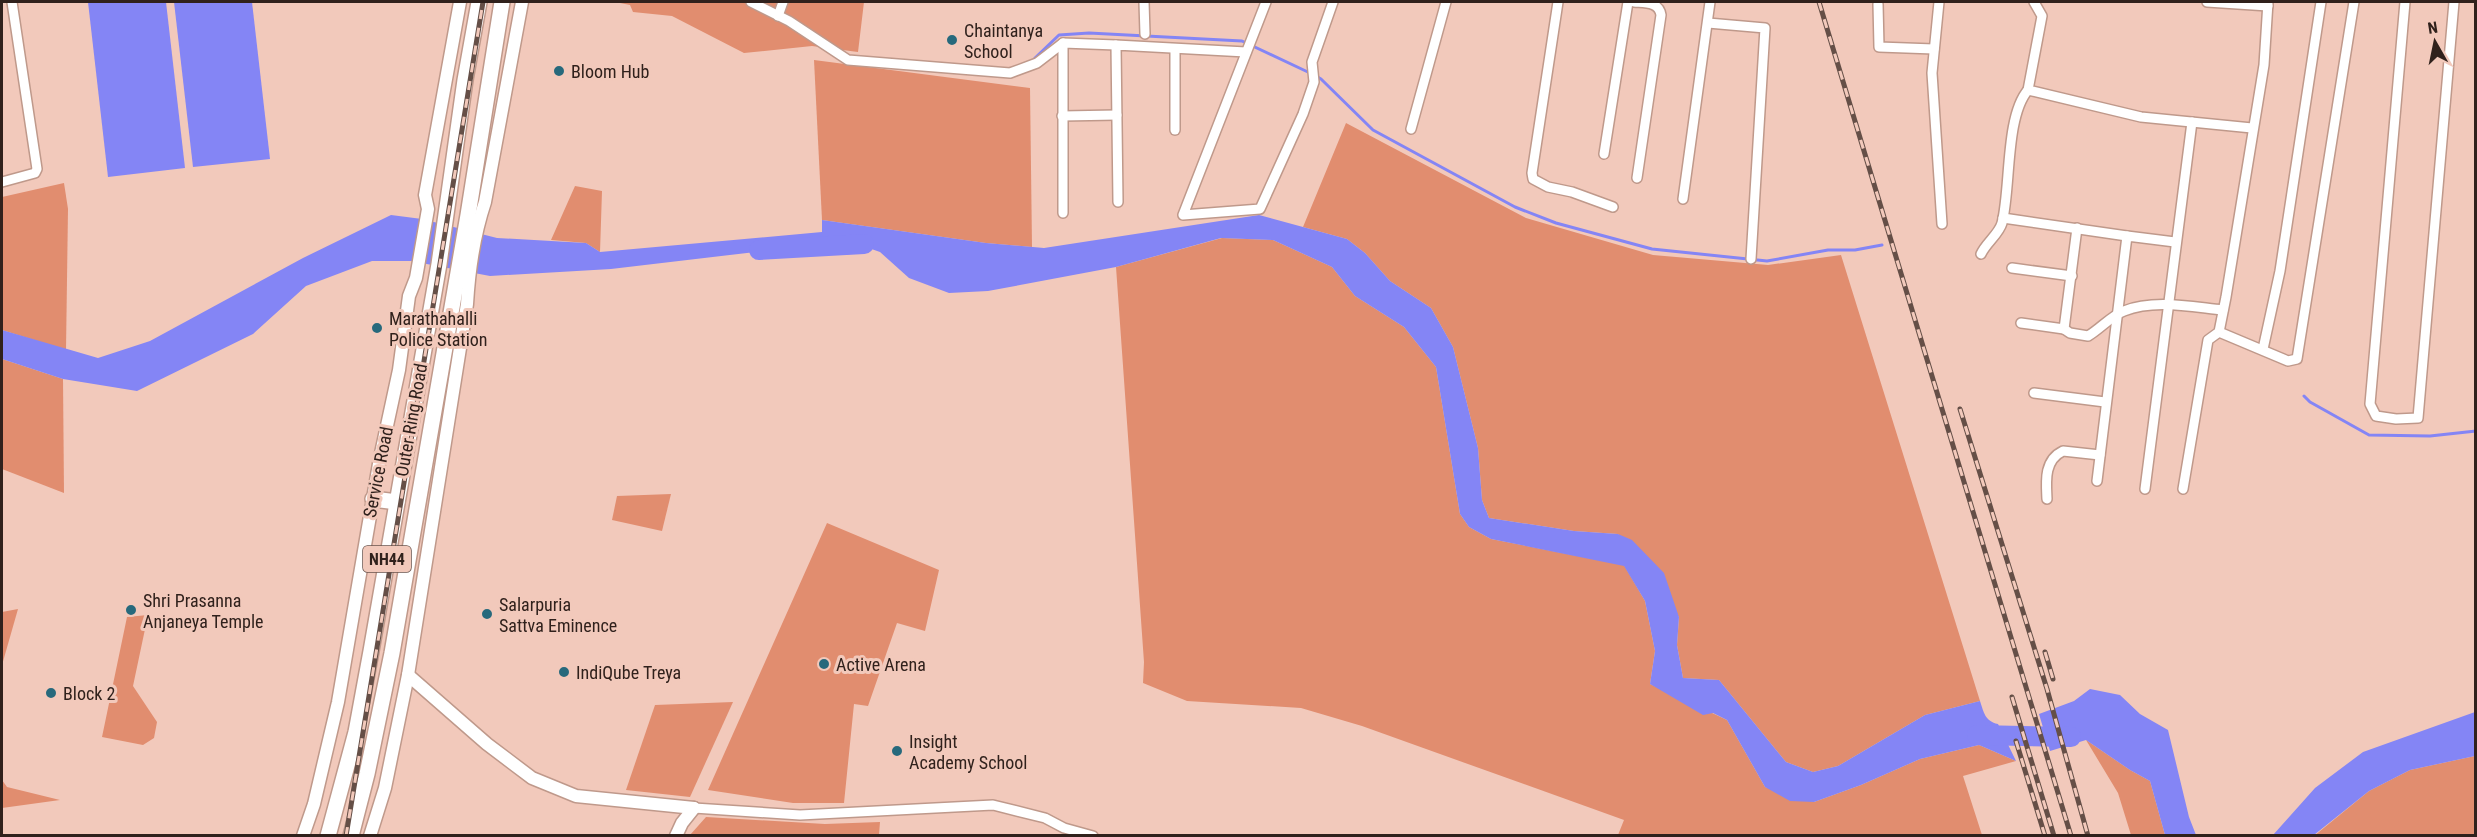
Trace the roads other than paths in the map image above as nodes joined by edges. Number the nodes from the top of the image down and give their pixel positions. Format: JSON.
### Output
{"nodes":[{"id":1,"x":12,"y":2,"type":"edge"},
{"id":2,"x":460,"y":2,"type":"edge"},
{"id":3,"x":480,"y":2,"type":"edge"},
{"id":4,"x":502,"y":2,"type":"edge"},
{"id":5,"x":522,"y":2,"type":"edge"},
{"id":6,"x":750,"y":2,"type":"edge"},
{"id":7,"x":783,"y":2,"type":"edge"},
{"id":8,"x":1144,"y":2,"type":"edge"},
{"id":9,"x":1253,"y":2,"type":"edge"},
{"id":10,"x":1333,"y":2,"type":"edge"},
{"id":11,"x":1446,"y":2,"type":"edge"},
{"id":12,"x":1558,"y":2,"type":"edge"},
{"id":13,"x":1628,"y":2,"type":"edge"},
{"id":14,"x":1634,"y":2,"type":"edge"},
{"id":15,"x":1710,"y":2,"type":"edge"},
{"id":16,"x":1939,"y":2,"type":"edge"},
{"id":17,"x":2034,"y":2,"type":"edge"},
{"id":18,"x":2208,"y":2,"type":"edge"},
{"id":19,"x":2321,"y":2,"type":"edge"},
{"id":20,"x":2354,"y":2,"type":"edge"},
{"id":21,"x":2405,"y":2,"type":"edge"},
{"id":22,"x":2454,"y":2,"type":"edge"},
{"id":23,"x":1265,"y":3,"type":"edge"},
{"id":24,"x":1878,"y":4,"type":"dead end"},
{"id":25,"x":2268,"y":4,"type":"edge"},
{"id":26,"x":778,"y":16,"type":"junction"},
{"id":27,"x":1708,"y":23,"type":"junction"},
{"id":28,"x":1145,"y":34,"type":"dead end"},
{"id":29,"x":1064,"y":43,"type":"junction"},
{"id":30,"x":1116,"y":45,"type":"junction"},
{"id":31,"x":1175,"y":49,"type":"junction"},
{"id":32,"x":1934,"y":49,"type":"junction"},
{"id":33,"x":1247,"y":51,"type":"junction"},
{"id":34,"x":2028,"y":90,"type":"junction"},
{"id":35,"x":1117,"y":115,"type":"junction"},
{"id":36,"x":1062,"y":116,"type":"junction"},
{"id":37,"x":2192,"y":122,"type":"junction"},
{"id":38,"x":2252,"y":128,"type":"junction"},
{"id":39,"x":1411,"y":129,"type":"dead end"},
{"id":40,"x":1175,"y":130,"type":"dead end"},
{"id":41,"x":1604,"y":154,"type":"dead end"},
{"id":42,"x":1636,"y":177,"type":"dead end"},
{"id":43,"x":2,"y":182,"type":"edge"},
{"id":44,"x":1683,"y":199,"type":"dead end"},
{"id":45,"x":1118,"y":202,"type":"dead end"},
{"id":46,"x":1613,"y":207,"type":"dead end"},
{"id":47,"x":1063,"y":213,"type":"dead end"},
{"id":48,"x":2003,"y":218,"type":"junction"},
{"id":49,"x":472,"y":223,"type":"junction"},
{"id":50,"x":1942,"y":224,"type":"dead end"},
{"id":51,"x":2077,"y":228,"type":"junction"},
{"id":52,"x":2127,"y":236,"type":"junction"},
{"id":53,"x":2175,"y":242,"type":"junction"},
{"id":54,"x":1981,"y":254,"type":"dead end"},
{"id":55,"x":1751,"y":259,"type":"dead end"},
{"id":56,"x":2012,"y":268,"type":"dead end"},
{"id":57,"x":2072,"y":276,"type":"junction"},
{"id":58,"x":462,"y":279,"type":"junction"},
{"id":59,"x":2169,"y":305,"type":"junction"},
{"id":60,"x":2223,"y":310,"type":"junction"},
{"id":61,"x":2117,"y":316,"type":"junction"},
{"id":62,"x":2021,"y":322,"type":"dead end"},
{"id":63,"x":2064,"y":329,"type":"junction"},
{"id":64,"x":2219,"y":332,"type":"junction"},
{"id":65,"x":2263,"y":349,"type":"junction"},
{"id":66,"x":2034,"y":393,"type":"dead end"},
{"id":67,"x":2105,"y":402,"type":"junction"},
{"id":68,"x":2100,"y":455,"type":"junction"},
{"id":69,"x":2097,"y":481,"type":"dead end"},
{"id":70,"x":2145,"y":489,"type":"dead end"},
{"id":71,"x":2183,"y":489,"type":"dead end"},
{"id":72,"x":373,"y":499,"type":"junction"},
{"id":73,"x":2047,"y":499,"type":"dead end"},
{"id":74,"x":397,"y":502,"type":"junction"},
{"id":75,"x":408,"y":675,"type":"junction"},
{"id":76,"x":694,"y":808,"type":"junction"},
{"id":77,"x":303,"y":836,"type":"edge"},
{"id":78,"x":328,"y":836,"type":"edge"},
{"id":79,"x":351,"y":836,"type":"edge"},
{"id":80,"x":370,"y":836,"type":"edge"},
{"id":81,"x":676,"y":836,"type":"edge"},
{"id":82,"x":1093,"y":836,"type":"edge"}],
"edges":[{"from":1,"to":43,"type":"street"},
{"from":2,"to":72,"type":"street","name":"Service Road"},
{"from":3,"to":74,"type":"highway","name":"Outer Ring Road","number":"NH44"},
{"from":4,"to":49,"type":"highway","name":"Outer Ring Road","number":"NH44"},
{"from":5,"to":49,"type":"street"},
{"from":6,"to":26,"type":"street"},
{"from":7,"to":26,"type":"street"},
{"from":8,"to":28,"type":"street"},
{"from":9,"to":23,"type":"street"},
{"from":10,"to":33,"type":"street"},
{"from":11,"to":39,"type":"street"},
{"from":12,"to":46,"type":"street"},
{"from":13,"to":41,"type":"street"},
{"from":14,"to":42,"type":"street"},
{"from":15,"to":27,"type":"street"},
{"from":16,"to":32,"type":"street"},
{"from":17,"to":34,"type":"street"},
{"from":18,"to":25,"type":"street"},
{"from":19,"to":65,"type":"street"},
{"from":20,"to":65,"type":"street"},
{"from":21,"to":22,"type":"street"},
{"from":23,"to":33,"type":"street"},
{"from":24,"to":32,"type":"street"},
{"from":25,"to":38,"type":"street"},
{"from":26,"to":29,"type":"street"},
{"from":27,"to":44,"type":"street"},
{"from":27,"to":55,"type":"street"},
{"from":29,"to":30,"type":"street"},
{"from":29,"to":36,"type":"street"},
{"from":30,"to":31,"type":"street"},
{"from":30,"to":35,"type":"street"},
{"from":31,"to":33,"type":"street"},
{"from":31,"to":40,"type":"street"},
{"from":32,"to":50,"type":"street"},
{"from":34,"to":37,"type":"street"},
{"from":34,"to":48,"type":"street"},
{"from":35,"to":36,"type":"street"},
{"from":35,"to":45,"type":"street"},
{"from":36,"to":47,"type":"street"},
{"from":37,"to":38,"type":"street"},
{"from":37,"to":53,"type":"street"},
{"from":38,"to":60,"type":"street"},
{"from":48,"to":51,"type":"street"},
{"from":48,"to":54,"type":"street"},
{"from":49,"to":58,"type":"highway","name":"Outer Ring Road","number":"NH44"},
{"from":51,"to":52,"type":"street"},
{"from":51,"to":57,"type":"street"},
{"from":52,"to":53,"type":"street"},
{"from":52,"to":61,"type":"street"},
{"from":53,"to":59,"type":"street"},
{"from":56,"to":57,"type":"street"},
{"from":57,"to":63,"type":"street"},
{"from":58,"to":75,"type":"street"},
{"from":58,"to":79,"type":"highway","name":"Outer Ring Road","number":"NH44"},
{"from":59,"to":60,"type":"street"},
{"from":59,"to":61,"type":"street"},
{"from":59,"to":70,"type":"street"},
{"from":60,"to":64,"type":"street"},
{"from":61,"to":63,"type":"street"},
{"from":61,"to":67,"type":"street"},
{"from":62,"to":63,"type":"street"},
{"from":64,"to":65,"type":"street"},
{"from":64,"to":71,"type":"street"},
{"from":66,"to":67,"type":"street"},
{"from":67,"to":68,"type":"street"},
{"from":68,"to":69,"type":"street"},
{"from":68,"to":73,"type":"street"},
{"from":72,"to":74,"type":"highway"},
{"from":72,"to":77,"type":"street","name":"Service Road"},
{"from":74,"to":78,"type":"highway","name":"Outer Ring Road","number":"NH44"},
{"from":75,"to":76,"type":"street"},
{"from":75,"to":80,"type":"street"},
{"from":76,"to":81,"type":"street"},
{"from":76,"to":82,"type":"street"}]}
